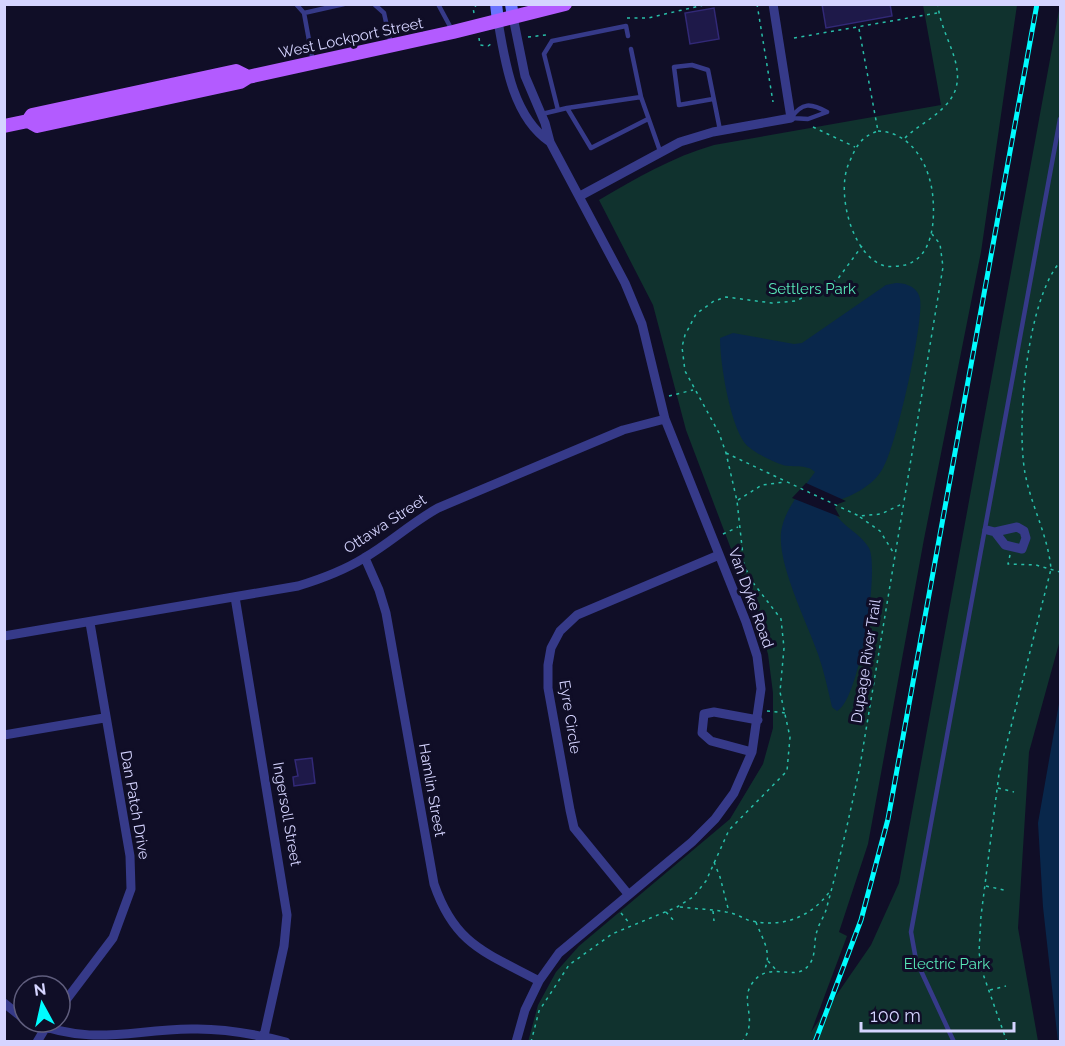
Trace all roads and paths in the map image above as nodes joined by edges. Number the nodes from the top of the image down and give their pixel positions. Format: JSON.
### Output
{"nodes":[{"id":1,"x":296,"y":4,"type":"edge"},
{"id":2,"x":344,"y":4,"type":"edge"},
{"id":3,"x":374,"y":4,"type":"edge"},
{"id":4,"x":438,"y":4,"type":"edge"},
{"id":5,"x":478,"y":4,"type":"edge"},
{"id":6,"x":496,"y":4,"type":"edge"},
{"id":7,"x":565,"y":4,"type":"edge"},
{"id":8,"x":757,"y":4,"type":"edge"},
{"id":9,"x":772,"y":4,"type":"edge"},
{"id":10,"x":938,"y":4,"type":"edge"},
{"id":11,"x":474,"y":11,"type":"dead end"},
{"id":12,"x":512,"y":11,"type":"edge"},
{"id":13,"x":304,"y":13,"type":"junction"},
{"id":14,"x":938,"y":13,"type":"junction"},
{"id":15,"x":498,"y":21,"type":"junction"},
{"id":16,"x":858,"y":28,"type":"junction"},
{"id":17,"x":453,"y":32,"type":"junction"},
{"id":18,"x":628,"y":36,"type":"dead end"},
{"id":19,"x":794,"y":38,"type":"dead end"},
{"id":20,"x":480,"y":42,"type":"dead end"},
{"id":21,"x":489,"y":44,"type":"dead end"},
{"id":22,"x":391,"y":46,"type":"junction"},
{"id":23,"x":631,"y":49,"type":"dead end"},
{"id":24,"x":313,"y":63,"type":"junction"},
{"id":25,"x":641,"y":97,"type":"junction"},
{"id":26,"x":713,"y":99,"type":"junction"},
{"id":27,"x":773,"y":102,"type":"dead end"},
{"id":28,"x":567,"y":108,"type":"junction"},
{"id":29,"x":558,"y":110,"type":"junction"},
{"id":30,"x":542,"y":114,"type":"junction"},
{"id":31,"x":792,"y":118,"type":"junction"},
{"id":32,"x":648,"y":119,"type":"junction"},
{"id":33,"x":1060,"y":119,"type":"edge"},
{"id":34,"x":811,"y":125,"type":"dead end"},
{"id":35,"x":4,"y":126,"type":"edge"},
{"id":36,"x":720,"y":130,"type":"junction"},
{"id":37,"x":878,"y":131,"type":"junction"},
{"id":38,"x":904,"y":139,"type":"junction"},
{"id":39,"x":550,"y":142,"type":"junction"},
{"id":40,"x":856,"y":147,"type":"junction"},
{"id":41,"x":660,"y":151,"type":"junction"},
{"id":42,"x":580,"y":196,"type":"junction"},
{"id":43,"x":932,"y":234,"type":"junction"},
{"id":44,"x":862,"y":246,"type":"junction"},
{"id":45,"x":1060,"y":262,"type":"edge"},
{"id":46,"x":694,"y":389,"type":"junction"},
{"id":47,"x":663,"y":398,"type":"dead end"},
{"id":48,"x":666,"y":419,"type":"junction"},
{"id":49,"x":726,"y":453,"type":"junction"},
{"id":50,"x":785,"y":482,"type":"junction"},
{"id":51,"x":737,"y":501,"type":"junction"},
{"id":52,"x":902,"y":504,"type":"junction"},
{"id":53,"x":859,"y":516,"type":"junction"},
{"id":54,"x":738,"y":527,"type":"junction"},
{"id":55,"x":991,"y":531,"type":"junction"},
{"id":56,"x":712,"y":538,"type":"junction"},
{"id":57,"x":1011,"y":548,"type":"junction"},
{"id":58,"x":894,"y":553,"type":"junction"},
{"id":59,"x":719,"y":555,"type":"junction"},
{"id":60,"x":365,"y":558,"type":"junction"},
{"id":61,"x":1051,"y":569,"type":"junction"},
{"id":62,"x":1060,"y":572,"type":"edge"},
{"id":63,"x":235,"y":597,"type":"junction"},
{"id":64,"x":90,"y":623,"type":"junction"},
{"id":65,"x":4,"y":636,"type":"edge"},
{"id":66,"x":787,"y":713,"type":"junction"},
{"id":67,"x":759,"y":715,"type":"junction"},
{"id":68,"x":105,"y":718,"type":"junction"},
{"id":69,"x":4,"y":735,"type":"edge"},
{"id":70,"x":752,"y":752,"type":"junction"},
{"id":71,"x":997,"y":787,"type":"junction"},
{"id":72,"x":1014,"y":792,"type":"dead end"},
{"id":73,"x":713,"y":861,"type":"junction"},
{"id":74,"x":985,"y":886,"type":"junction"},
{"id":75,"x":830,"y":890,"type":"junction"},
{"id":76,"x":1004,"y":890,"type":"dead end"},
{"id":77,"x":628,"y":894,"type":"junction"},
{"id":78,"x":615,"y":905,"type":"junction"},
{"id":79,"x":677,"y":907,"type":"junction"},
{"id":80,"x":712,"y":910,"type":"junction"},
{"id":81,"x":665,"y":911,"type":"junction"},
{"id":82,"x":729,"y":912,"type":"junction"},
{"id":83,"x":674,"y":921,"type":"dead end"},
{"id":84,"x":714,"y":921,"type":"dead end"},
{"id":85,"x":756,"y":921,"type":"junction"},
{"id":86,"x":630,"y":924,"type":"junction"},
{"id":87,"x":768,"y":960,"type":"junction"},
{"id":88,"x":777,"y":971,"type":"junction"},
{"id":89,"x":764,"y":972,"type":"junction"},
{"id":90,"x":539,"y":981,"type":"junction"},
{"id":91,"x":1006,"y":986,"type":"dead end"},
{"id":92,"x":990,"y":990,"type":"junction"},
{"id":93,"x":72,"y":992,"type":"edge"},
{"id":94,"x":71,"y":1034,"type":"edge"},
{"id":95,"x":264,"y":1036,"type":"junction"},
{"id":96,"x":286,"y":1041,"type":"edge"},
{"id":97,"x":516,"y":1041,"type":"edge"},
{"id":98,"x":531,"y":1041,"type":"edge"},
{"id":99,"x":741,"y":1041,"type":"edge"},
{"id":100,"x":954,"y":1041,"type":"edge"},
{"id":101,"x":1007,"y":1041,"type":"edge"}],
"edges":[{"from":1,"to":13,"type":"lane"},
{"from":2,"to":13,"type":"lane"},
{"from":3,"to":22,"type":"lane"},
{"from":4,"to":17,"type":"lane"},
{"from":5,"to":11,"type":"path"},
{"from":6,"to":15,"type":"street","name":"Van Dyke Road"},
{"from":7,"to":12,"type":"main road","name":"West Lockport Street"},
{"from":8,"to":27,"type":"path"},
{"from":9,"to":31,"type":"street"},
{"from":10,"to":14,"type":"path"},
{"from":12,"to":15,"type":"main road","name":"West Lockport Street"},
{"from":12,"to":30,"type":"street","name":"Van Dyke Road"},
{"from":13,"to":24,"type":"lane"},
{"from":14,"to":16,"type":"path"},
{"from":14,"to":38,"type":"path"},
{"from":15,"to":17,"type":"main road","name":"West Lockport Street"},
{"from":15,"to":39,"type":"street","name":"Van Dyke Road"},
{"from":16,"to":19,"type":"path"},
{"from":16,"to":37,"type":"path"},
{"from":17,"to":22,"type":"main road","name":"West Lockport Street"},
{"from":18,"to":29,"type":"lane"},
{"from":20,"to":21,"type":"path"},
{"from":22,"to":24,"type":"main road","name":"West Lockport Street"},
{"from":23,"to":25,"type":"lane"},
{"from":24,"to":35,"type":"main road","name":"West Lockport Street"},
{"from":25,"to":28,"type":"lane"},
{"from":25,"to":32,"type":"lane"},
{"from":26,"to":26,"type":"lane"},
{"from":26,"to":36,"type":"lane"},
{"from":28,"to":29,"type":"lane"},
{"from":28,"to":32,"type":"lane"},
{"from":29,"to":30,"type":"lane"},
{"from":30,"to":39,"type":"street","name":"Van Dyke Road"},
{"from":31,"to":31,"type":"lane"},
{"from":31,"to":36,"type":"street"},
{"from":32,"to":41,"type":"lane"},
{"from":33,"to":55,"type":"lane"},
{"from":34,"to":40,"type":"path"},
{"from":36,"to":41,"type":"street"},
{"from":37,"to":38,"type":"path"},
{"from":37,"to":40,"type":"path"},
{"from":38,"to":43,"type":"path"},
{"from":39,"to":42,"type":"street","name":"Van Dyke Road"},
{"from":40,"to":44,"type":"path"},
{"from":41,"to":42,"type":"street"},
{"from":42,"to":48,"type":"street","name":"Van Dyke Road"},
{"from":43,"to":44,"type":"path"},
{"from":43,"to":52,"type":"path","name":"Dupage River Trail"},
{"from":44,"to":46,"type":"path"},
{"from":45,"to":61,"type":"path"},
{"from":46,"to":47,"type":"path"},
{"from":46,"to":49,"type":"path"},
{"from":48,"to":56,"type":"street","name":"Van Dyke Road"},
{"from":48,"to":60,"type":"street","name":"Ottawa Street"},
{"from":49,"to":50,"type":"path"},
{"from":49,"to":51,"type":"path"},
{"from":50,"to":51,"type":"path"},
{"from":50,"to":53,"type":"path"},
{"from":51,"to":54,"type":"path"},
{"from":52,"to":53,"type":"path"},
{"from":52,"to":58,"type":"path","name":"Dupage River Trail"},
{"from":53,"to":58,"type":"path"},
{"from":54,"to":56,"type":"path"},
{"from":54,"to":66,"type":"path"},
{"from":55,"to":57,"type":"street"},
{"from":55,"to":57,"type":"street"},
{"from":55,"to":100,"type":"lane"},
{"from":56,"to":59,"type":"street","name":"Van Dyke Road"},
{"from":57,"to":61,"type":"path"},
{"from":58,"to":75,"type":"path","name":"Dupage River Trail"},
{"from":59,"to":67,"type":"street","name":"Van Dyke Road"},
{"from":59,"to":77,"type":"street","name":"Eyre Circle"},
{"from":60,"to":63,"type":"street","name":"Ottawa Street"},
{"from":60,"to":90,"type":"street","name":"Hamlin Street"},
{"from":61,"to":62,"type":"path"},
{"from":61,"to":71,"type":"path"},
{"from":63,"to":64,"type":"street","name":"Ottawa Street"},
{"from":63,"to":95,"type":"street","name":"Ingersoll Street"},
{"from":64,"to":65,"type":"street","name":"Ottawa Street"},
{"from":64,"to":68,"type":"street","name":"Dan Patch Drive"},
{"from":66,"to":67,"type":"path"},
{"from":66,"to":73,"type":"path"},
{"from":67,"to":70,"type":"street","name":"Van Dyke Road"},
{"from":67,"to":70,"type":"street"},
{"from":68,"to":69,"type":"street"},
{"from":68,"to":93,"type":"street","name":"Dan Patch Drive"},
{"from":70,"to":77,"type":"street","name":"Van Dyke Road"},
{"from":71,"to":72,"type":"path"},
{"from":71,"to":74,"type":"path"},
{"from":73,"to":79,"type":"path"},
{"from":73,"to":82,"type":"path"},
{"from":74,"to":76,"type":"path"},
{"from":74,"to":92,"type":"path"},
{"from":75,"to":85,"type":"path"},
{"from":75,"to":88,"type":"path","name":"Dupage River Trail"},
{"from":77,"to":78,"type":"street","name":"Van Dyke Road"},
{"from":78,"to":86,"type":"path"},
{"from":78,"to":90,"type":"street","name":"Van Dyke Road"},
{"from":79,"to":80,"type":"path"},
{"from":79,"to":81,"type":"path"},
{"from":80,"to":82,"type":"path"},
{"from":80,"to":84,"type":"path"},
{"from":81,"to":83,"type":"path"},
{"from":81,"to":86,"type":"path"},
{"from":82,"to":85,"type":"path"},
{"from":85,"to":87,"type":"path"},
{"from":86,"to":98,"type":"path"},
{"from":87,"to":88,"type":"path"},
{"from":87,"to":89,"type":"path"},
{"from":88,"to":89,"type":"path","name":"Dupage River Trail"},
{"from":89,"to":99,"type":"path"},
{"from":90,"to":97,"type":"street","name":"Van Dyke Road"},
{"from":91,"to":92,"type":"path"},
{"from":92,"to":101,"type":"path"},
{"from":94,"to":95,"type":"street"},
{"from":95,"to":96,"type":"street"}]}
